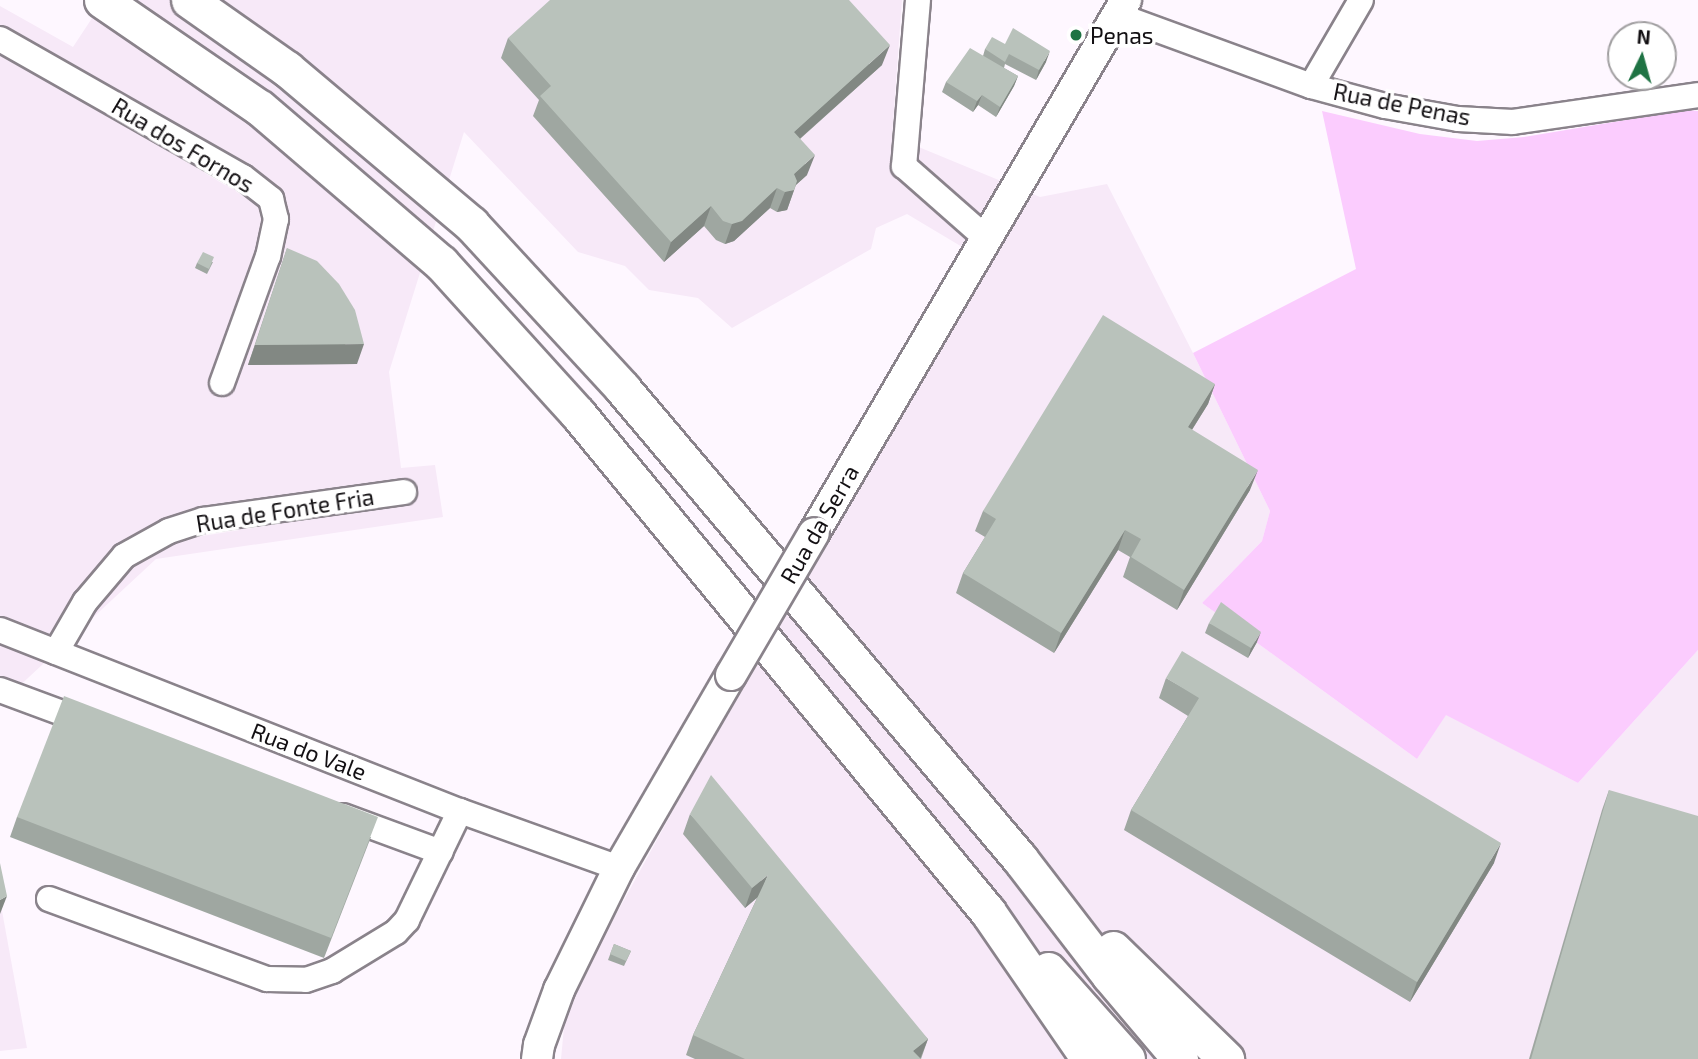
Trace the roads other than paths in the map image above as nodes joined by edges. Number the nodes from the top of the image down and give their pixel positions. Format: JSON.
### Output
{"nodes":[{"id":1,"x":102,"y":0,"type":"edge"},
{"id":2,"x":189,"y":0,"type":"edge"},
{"id":3,"x":918,"y":0,"type":"edge"},
{"id":4,"x":1361,"y":0,"type":"edge"},
{"id":5,"x":1121,"y":8,"type":"edge"},
{"id":6,"x":0,"y":39,"type":"edge"},
{"id":7,"x":1311,"y":86,"type":"junction"},
{"id":8,"x":1698,"y":95,"type":"edge"},
{"id":9,"x":986,"y":238,"type":"junction"},
{"id":10,"x":222,"y":383,"type":"dead end"},
{"id":11,"x":404,"y":492,"type":"dead end"},
{"id":12,"x":0,"y":630,"type":"edge"},
{"id":13,"x":56,"y":652,"type":"junction"},
{"id":14,"x":0,"y":690,"type":"edge"},
{"id":15,"x":117,"y":733,"type":"edge"},
{"id":16,"x":324,"y":809,"type":"edge"},
{"id":17,"x":460,"y":811,"type":"junction"},
{"id":18,"x":441,"y":852,"type":"junction"},
{"id":19,"x":1020,"y":859,"type":"junction"},
{"id":20,"x":619,"y":868,"type":"junction"},
{"id":21,"x":49,"y":899,"type":"dead end"},
{"id":22,"x":988,"y":912,"type":"junction"},
{"id":23,"x":537,"y":1059,"type":"edge"},
{"id":24,"x":1089,"y":1059,"type":"edge"},
{"id":25,"x":1127,"y":1059,"type":"edge"},
{"id":26,"x":1180,"y":1059,"type":"edge"},
{"id":27,"x":1226,"y":1059,"type":"edge"}],
"edges":[{"from":1,"to":22,"type":"highway"},
{"from":2,"to":19,"type":"highway"},
{"from":3,"to":9,"type":"street"},
{"from":4,"to":7,"type":"street"},
{"from":5,"to":7,"type":"street","name":"Rua de Penas"},
{"from":5,"to":9,"type":"main road","name":"Rua da Serra"},
{"from":6,"to":10,"type":"street","name":"Rua dos Fornos"},
{"from":7,"to":8,"type":"street","name":"Rua de Penas"},
{"from":9,"to":20,"type":"main road","name":"Rua da Serra","bridge":true},
{"from":11,"to":13,"type":"street","name":"Rua de Fonte Fria"},
{"from":12,"to":13,"type":"street","name":"Rua do Vale"},
{"from":13,"to":17,"type":"street","name":"Rua do Vale"},
{"from":14,"to":15,"type":"street"},
{"from":16,"to":18,"type":"street"},
{"from":17,"to":18,"type":"street"},
{"from":17,"to":20,"type":"street","name":"Rua do Vale"},
{"from":18,"to":21,"type":"street"},
{"from":19,"to":26,"type":"highway"},
{"from":19,"to":27,"type":"highway"},
{"from":20,"to":23,"type":"main road","name":"Rua da Serra"},
{"from":22,"to":24,"type":"highway"},
{"from":22,"to":25,"type":"highway"}]}
